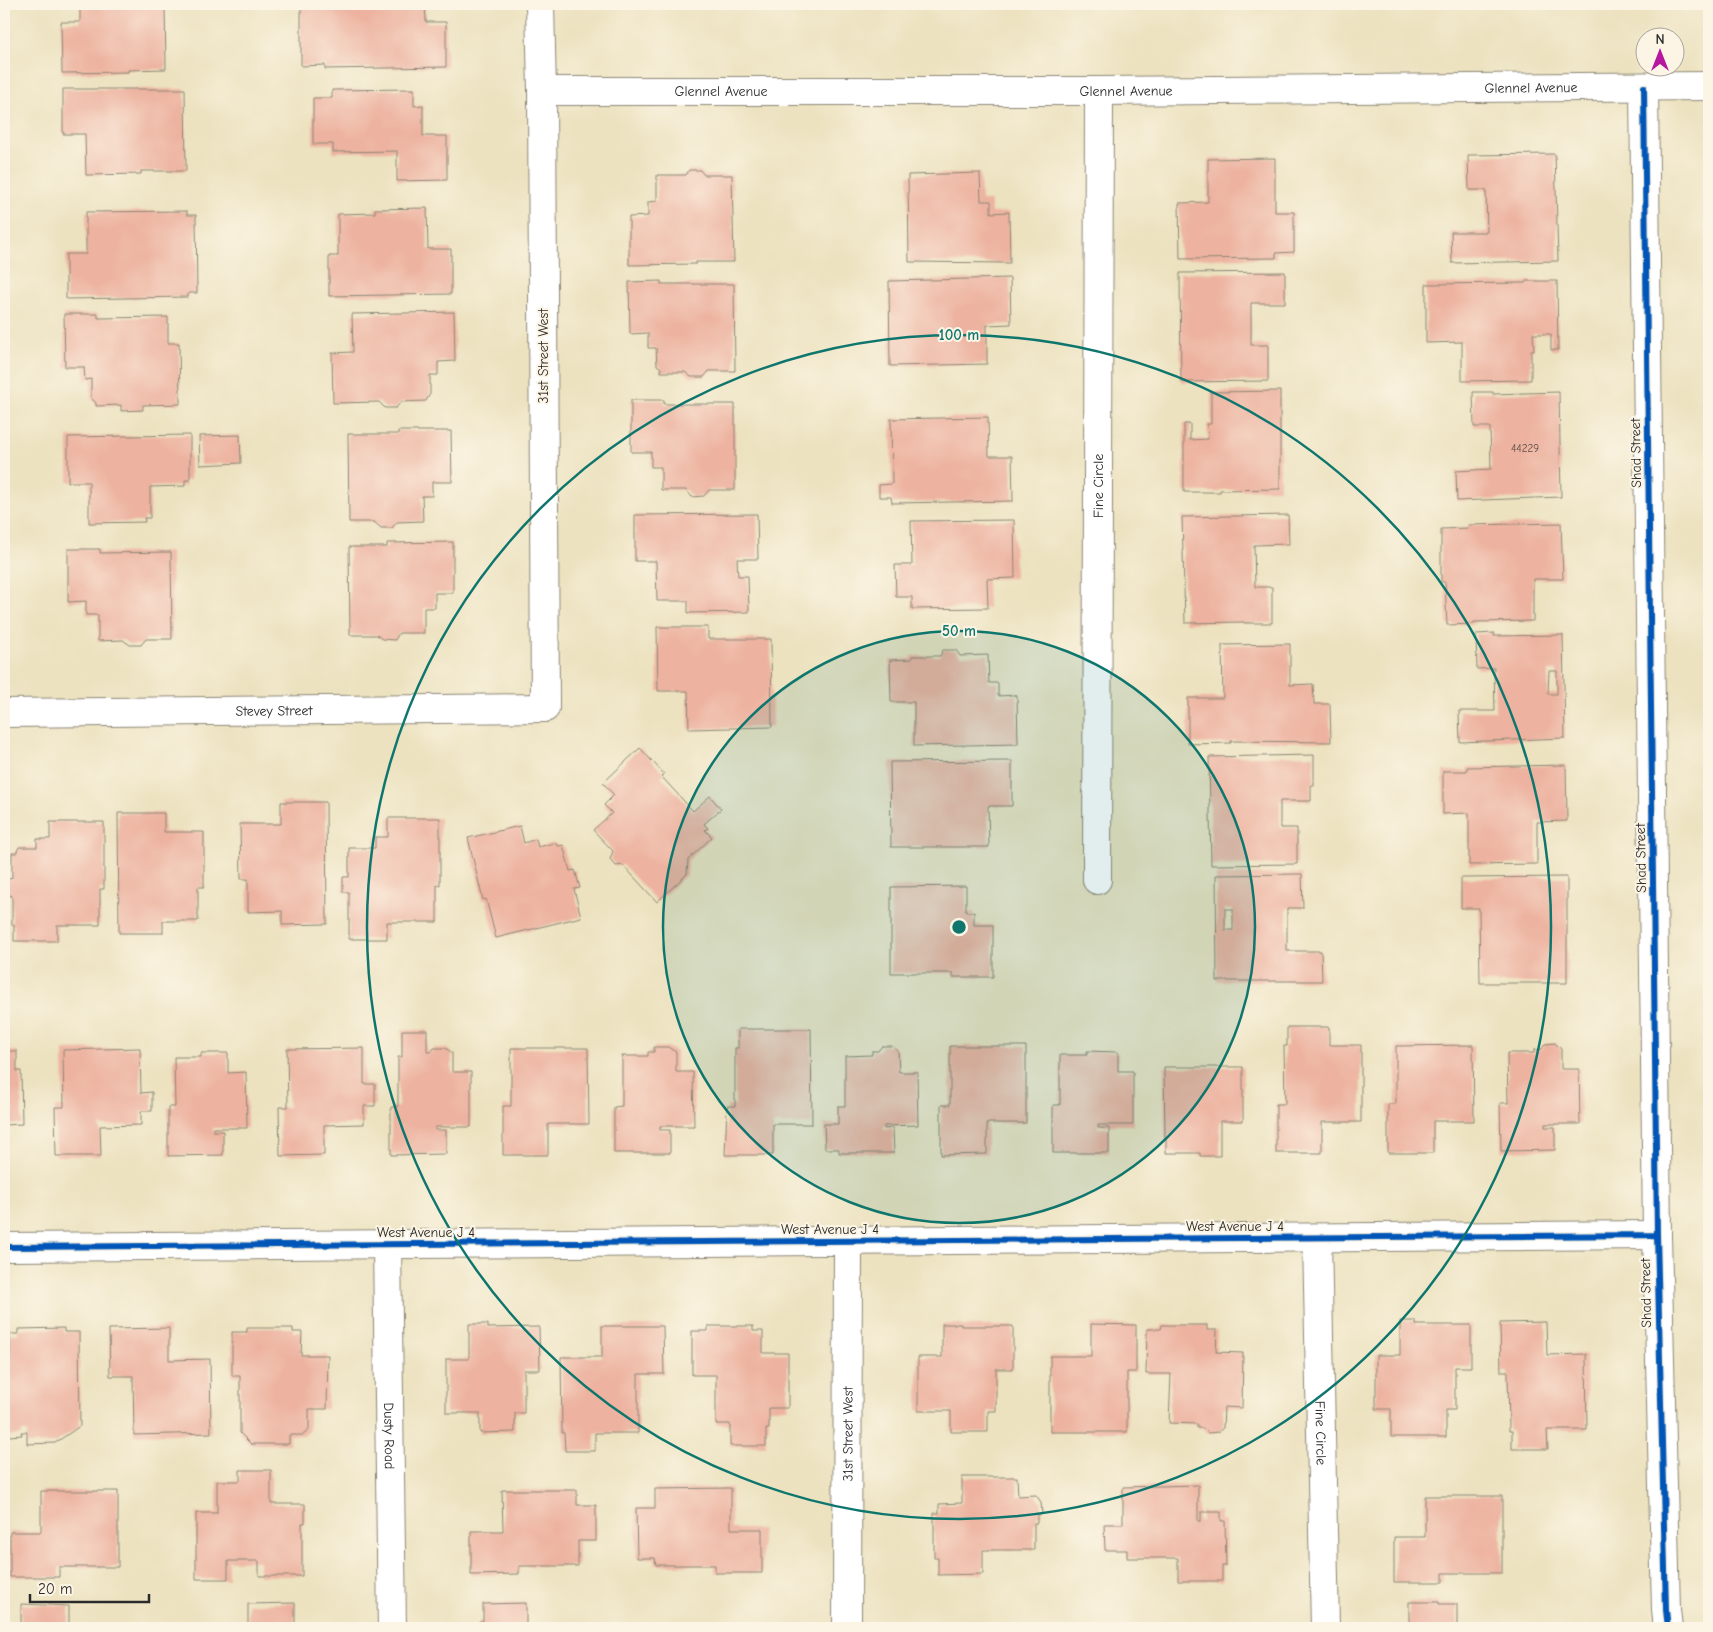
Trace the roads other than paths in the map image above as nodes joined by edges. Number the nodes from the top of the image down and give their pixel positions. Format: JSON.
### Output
{"nodes":[{"id":1,"x":540,"y":4,"type":"edge"},
{"id":2,"x":1709,"y":86,"type":"edge"},
{"id":3,"x":1644,"y":87,"type":"junction"},
{"id":4,"x":542,"y":90,"type":"junction"},
{"id":5,"x":1099,"y":91,"type":"junction"},
{"id":6,"x":545,"y":708,"type":"joint"},
{"id":7,"x":4,"y":713,"type":"edge"},
{"id":8,"x":1097,"y":880,"type":"dead end"},
{"id":9,"x":1657,"y":1235,"type":"junction"},
{"id":10,"x":1318,"y":1238,"type":"junction"},
{"id":11,"x":848,"y":1241,"type":"junction"},
{"id":12,"x":387,"y":1244,"type":"junction"},
{"id":13,"x":4,"y":1247,"type":"edge"},
{"id":14,"x":392,"y":1628,"type":"edge"},
{"id":15,"x":846,"y":1628,"type":"edge"},
{"id":16,"x":1325,"y":1628,"type":"edge"},
{"id":17,"x":1668,"y":1628,"type":"edge"}],
"edges":[{"from":1,"to":4,"type":"street","name":"31st Street West"},
{"from":2,"to":3,"type":"street","name":"Glennel Avenue"},
{"from":3,"to":5,"type":"street","name":"Glennel Avenue"},
{"from":3,"to":9,"type":"street","name":"Shad Street"},
{"from":4,"to":5,"type":"street","name":"Glennel Avenue"},
{"from":4,"to":6,"type":"street","name":"31st Street West"},
{"from":5,"to":8,"type":"street","name":"Fine Circle"},
{"from":6,"to":7,"type":"street","name":"Stevey Street"},
{"from":9,"to":10,"type":"street","name":"West Avenue J 4"},
{"from":9,"to":17,"type":"street","name":"Shad Street"},
{"from":10,"to":11,"type":"street","name":"West Avenue J 4"},
{"from":10,"to":16,"type":"street","name":"Fine Circle"},
{"from":11,"to":12,"type":"street","name":"West Avenue J 4"},
{"from":11,"to":15,"type":"street","name":"31st Street West"},
{"from":12,"to":13,"type":"street","name":"West Avenue J 4"},
{"from":12,"to":14,"type":"street","name":"Dusty Road"}]}
